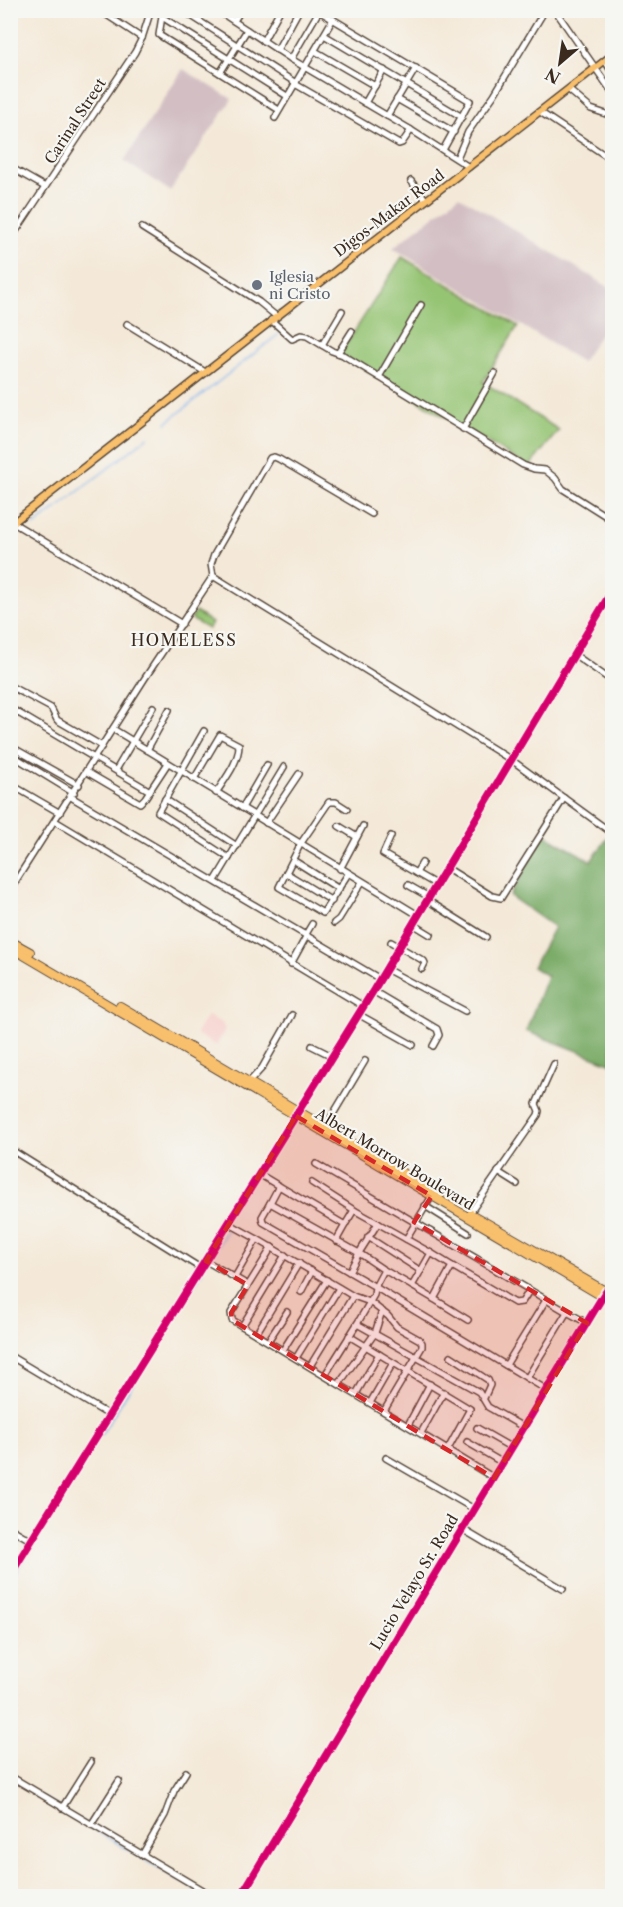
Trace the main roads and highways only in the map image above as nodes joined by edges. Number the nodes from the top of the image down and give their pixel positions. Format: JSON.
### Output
{"nodes":[{"id":1,"x":612,"y":55,"type":"edge"},
{"id":2,"x":11,"y":522,"type":"edge"},
{"id":3,"x":10,"y":941,"type":"edge"},
{"id":4,"x":10,"y":947,"type":"edge"},
{"id":5,"x":298,"y":1113,"type":"junction"},
{"id":6,"x":612,"y":1281,"type":"edge"},
{"id":7,"x":607,"y":1294,"type":"edge"},
{"id":8,"x":612,"y":1302,"type":"edge"}],
"edges":[{"from":1,"to":2,"type":"main road","name":"Digos-Makar Road"},
{"from":3,"to":5,"type":"highway","name":"Albert Morrow Boulevard"},
{"from":4,"to":5,"type":"highway","name":"Albert Morrow Boulevard"},
{"from":5,"to":7,"type":"highway","name":"Albert Morrow Boulevard"},
{"from":5,"to":7,"type":"highway","name":"Albert Morrow Boulevard"},
{"from":6,"to":7,"type":"main road","name":"Lucio Velayo Sr. Road"},
{"from":7,"to":8,"type":"highway","name":"Albert Morrow Boulevard"}]}
